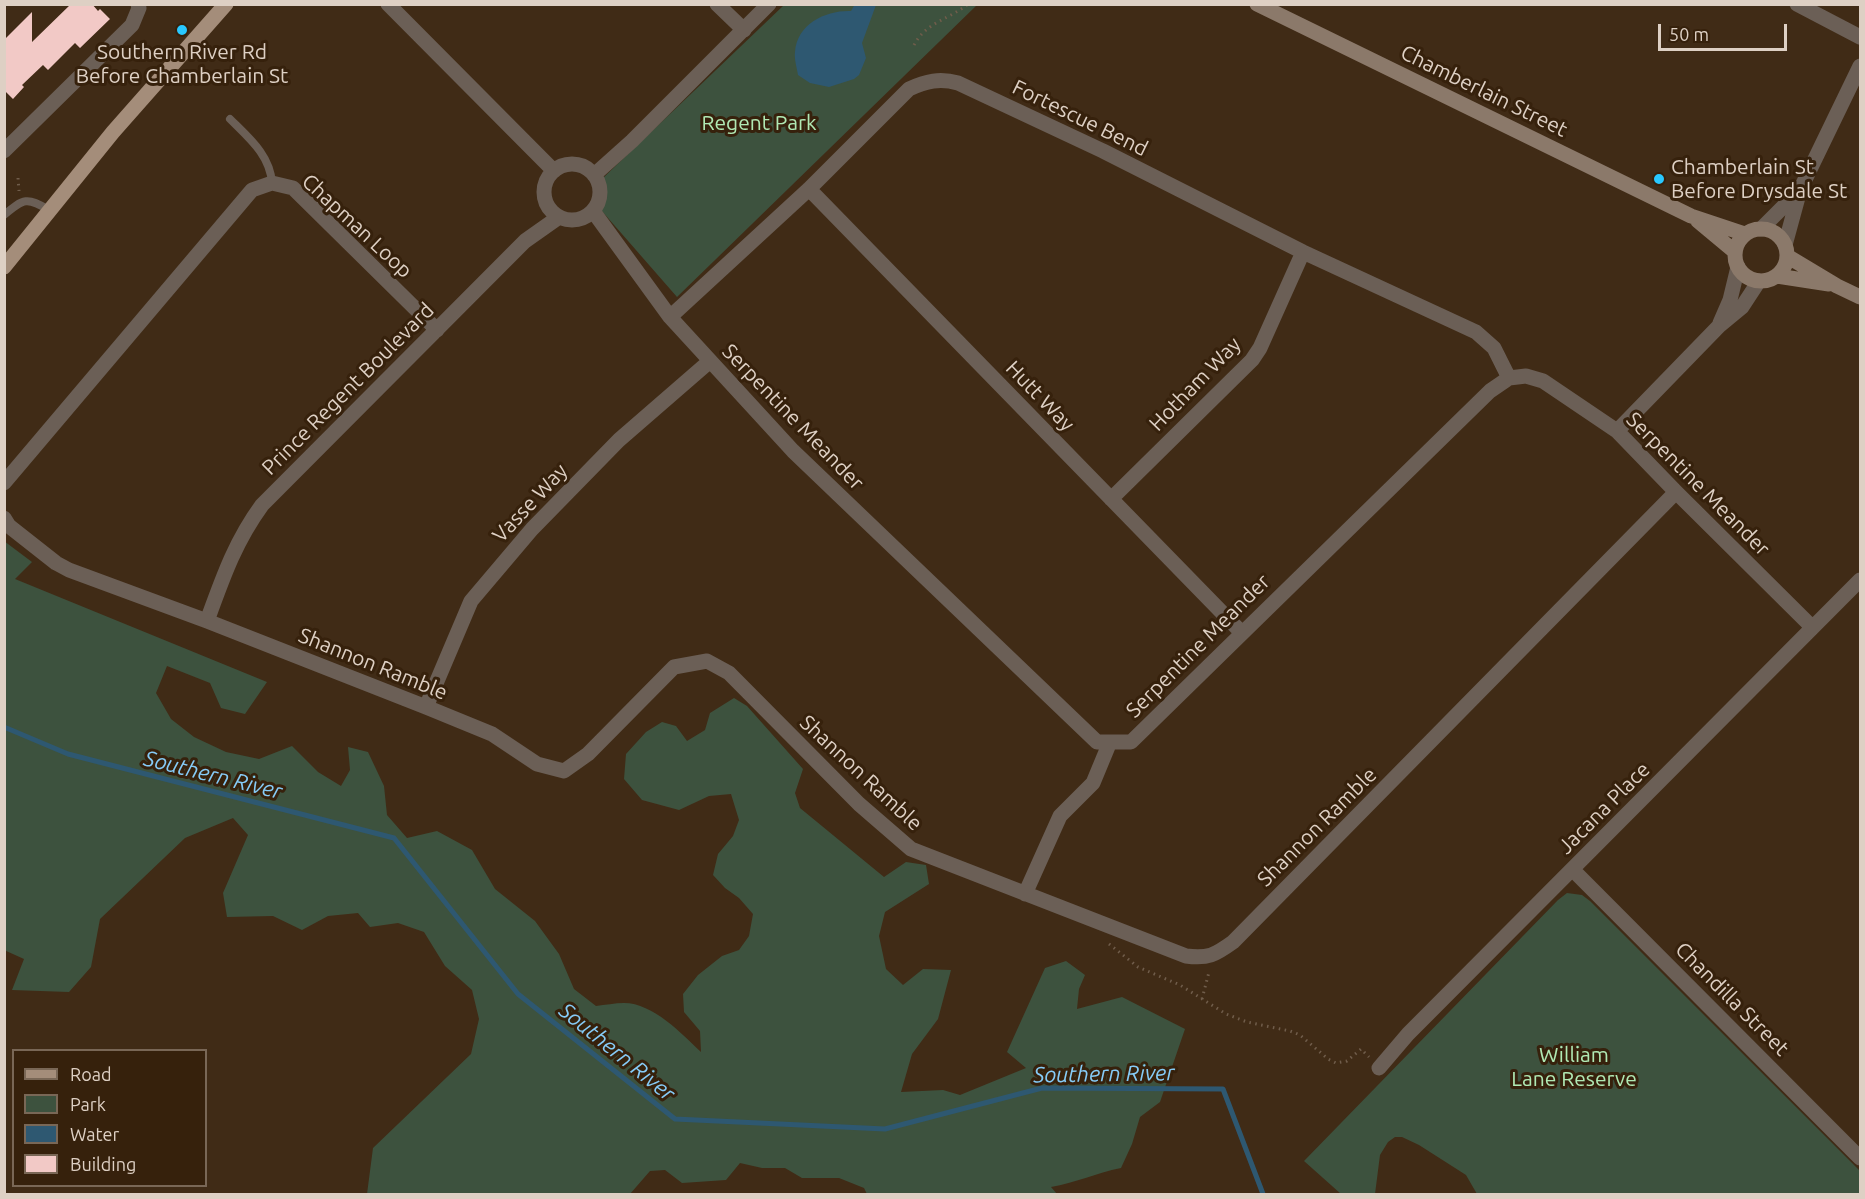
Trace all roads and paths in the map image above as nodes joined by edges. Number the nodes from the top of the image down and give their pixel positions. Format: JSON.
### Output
{"nodes":[{"id":1,"x":138,"y":4,"type":"edge"},
{"id":2,"x":226,"y":4,"type":"edge"},
{"id":3,"x":388,"y":4,"type":"edge"},
{"id":4,"x":717,"y":4,"type":"edge"},
{"id":5,"x":769,"y":4,"type":"edge"},
{"id":6,"x":969,"y":4,"type":"edge"},
{"id":7,"x":1257,"y":4,"type":"edge"},
{"id":8,"x":1797,"y":4,"type":"edge"},
{"id":9,"x":744,"y":30,"type":"junction"},
{"id":10,"x":1860,"y":37,"type":"edge"},
{"id":11,"x":914,"y":45,"type":"dead end"},
{"id":12,"x":1860,"y":66,"type":"edge"},
{"id":13,"x":230,"y":119,"type":"dead end"},
{"id":14,"x":4,"y":151,"type":"edge"},
{"id":15,"x":554,"y":171,"type":"junction"},
{"id":16,"x":594,"y":175,"type":"junction"},
{"id":17,"x":272,"y":183,"type":"junction"},
{"id":18,"x":809,"y":189,"type":"junction"},
{"id":19,"x":1800,"y":190,"type":"junction"},
{"id":20,"x":49,"y":210,"type":"junction"},
{"id":21,"x":593,"y":211,"type":"junction"},
{"id":22,"x":4,"y":215,"type":"edge"},
{"id":23,"x":1691,"y":216,"type":"junction"},
{"id":24,"x":559,"y":217,"type":"junction"},
{"id":25,"x":1761,"y":229,"type":"junction"},
{"id":26,"x":1745,"y":234,"type":"junction"},
{"id":27,"x":1786,"y":250,"type":"junction"},
{"id":28,"x":1734,"y":251,"type":"junction"},
{"id":29,"x":1303,"y":252,"type":"junction"},
{"id":30,"x":4,"y":267,"type":"edge"},
{"id":31,"x":1738,"y":267,"type":"junction"},
{"id":32,"x":1776,"y":276,"type":"junction"},
{"id":33,"x":1759,"y":281,"type":"junction"},
{"id":34,"x":1837,"y":286,"type":"junction"},
{"id":35,"x":1860,"y":297,"type":"edge"},
{"id":36,"x":670,"y":317,"type":"junction"},
{"id":37,"x":1719,"y":326,"type":"junction"},
{"id":38,"x":436,"y":330,"type":"junction"},
{"id":39,"x":710,"y":361,"type":"junction"},
{"id":40,"x":1509,"y":378,"type":"junction"},
{"id":41,"x":1617,"y":430,"type":"junction"},
{"id":42,"x":4,"y":483,"type":"edge"},
{"id":43,"x":1676,"y":492,"type":"junction"},
{"id":44,"x":1111,"y":499,"type":"junction"},
{"id":45,"x":4,"y":518,"type":"edge"},
{"id":46,"x":1860,"y":580,"type":"edge"},
{"id":47,"x":207,"y":621,"type":"junction"},
{"id":48,"x":1812,"y":627,"type":"junction"},
{"id":49,"x":1242,"y":633,"type":"junction"},
{"id":50,"x":426,"y":707,"type":"junction"},
{"id":51,"x":1110,"y":742,"type":"junction"},
{"id":52,"x":1573,"y":870,"type":"junction"},
{"id":53,"x":1025,"y":894,"type":"junction"},
{"id":54,"x":1112,"y":928,"type":"junction"},
{"id":55,"x":1208,"y":957,"type":"junction"},
{"id":56,"x":1202,"y":999,"type":"junction"},
{"id":57,"x":1379,"y":1068,"type":"joint"},
{"id":58,"x":1860,"y":1158,"type":"edge"}],
"edges":[{"from":1,"to":14,"type":"street"},
{"from":2,"to":20,"type":"main road"},
{"from":3,"to":15,"type":"street"},
{"from":4,"to":9,"type":"street"},
{"from":5,"to":9,"type":"street"},
{"from":6,"to":11,"type":"path"},
{"from":7,"to":23,"type":"main road","name":"Chamberlain Street"},
{"from":8,"to":10,"type":"street"},
{"from":9,"to":16,"type":"street"},
{"from":12,"to":19,"type":"street"},
{"from":13,"to":17,"type":"lane"},
{"from":15,"to":16,"type":"street"},
{"from":15,"to":24,"type":"street"},
{"from":16,"to":21,"type":"street"},
{"from":17,"to":38,"type":"street","name":"Chapman Loop"},
{"from":17,"to":42,"type":"street"},
{"from":18,"to":29,"type":"street","name":"Fortescue Bend"},
{"from":18,"to":36,"type":"street","name":"Fortescue Bend"},
{"from":18,"to":44,"type":"street","name":"Hutt Way"},
{"from":19,"to":25,"type":"street"},
{"from":19,"to":27,"type":"street"},
{"from":20,"to":22,"type":"lane"},
{"from":20,"to":30,"type":"main road"},
{"from":21,"to":24,"type":"street"},
{"from":21,"to":36,"type":"street","name":"Serpentine Meander"},
{"from":23,"to":26,"type":"main road","name":"Chamberlain Street"},
{"from":23,"to":28,"type":"main road","name":"Chamberlain Street"},
{"from":24,"to":38,"type":"street","name":"Prince Regent Boulevard"},
{"from":25,"to":26,"type":"main road"},
{"from":25,"to":27,"type":"main road"},
{"from":26,"to":28,"type":"main road"},
{"from":27,"to":32,"type":"main road"},
{"from":27,"to":34,"type":"main road"},
{"from":28,"to":31,"type":"main road"},
{"from":29,"to":40,"type":"street","name":"Fortescue Bend"},
{"from":29,"to":44,"type":"street","name":"Hotham Way"},
{"from":31,"to":33,"type":"main road"},
{"from":31,"to":37,"type":"street"},
{"from":32,"to":33,"type":"main road"},
{"from":32,"to":34,"type":"main road"},
{"from":33,"to":37,"type":"street"},
{"from":34,"to":35,"type":"main road"},
{"from":36,"to":39,"type":"street","name":"Serpentine Meander"},
{"from":37,"to":41,"type":"street"},
{"from":38,"to":47,"type":"street","name":"Prince Regent Boulevard"},
{"from":39,"to":50,"type":"street","name":"Vasse Way"},
{"from":39,"to":51,"type":"street","name":"Serpentine Meander"},
{"from":40,"to":41,"type":"street","name":"Serpentine Meander"},
{"from":40,"to":49,"type":"street","name":"Serpentine Meander"},
{"from":41,"to":43,"type":"street","name":"Serpentine Meander"},
{"from":43,"to":48,"type":"street","name":"Serpentine Meander"},
{"from":43,"to":55,"type":"street","name":"Shannon Ramble"},
{"from":44,"to":49,"type":"street","name":"Hutt Way"},
{"from":45,"to":47,"type":"street","name":"Shannon Ramble"},
{"from":46,"to":48,"type":"street","name":"Jacana Place"},
{"from":47,"to":50,"type":"street","name":"Shannon Ramble"},
{"from":48,"to":52,"type":"street","name":"Jacana Place"},
{"from":49,"to":51,"type":"street","name":"Serpentine Meander"},
{"from":50,"to":53,"type":"street","name":"Shannon Ramble"},
{"from":51,"to":53,"type":"street"},
{"from":52,"to":57,"type":"street","name":"Jacana Place"},
{"from":52,"to":58,"type":"street","name":"Chandilla Street"},
{"from":53,"to":54,"type":"street","name":"Shannon Ramble"},
{"from":54,"to":55,"type":"street","name":"Shannon Ramble"},
{"from":54,"to":56,"type":"path"},
{"from":55,"to":56,"type":"path"},
{"from":56,"to":57,"type":"path"}]}
